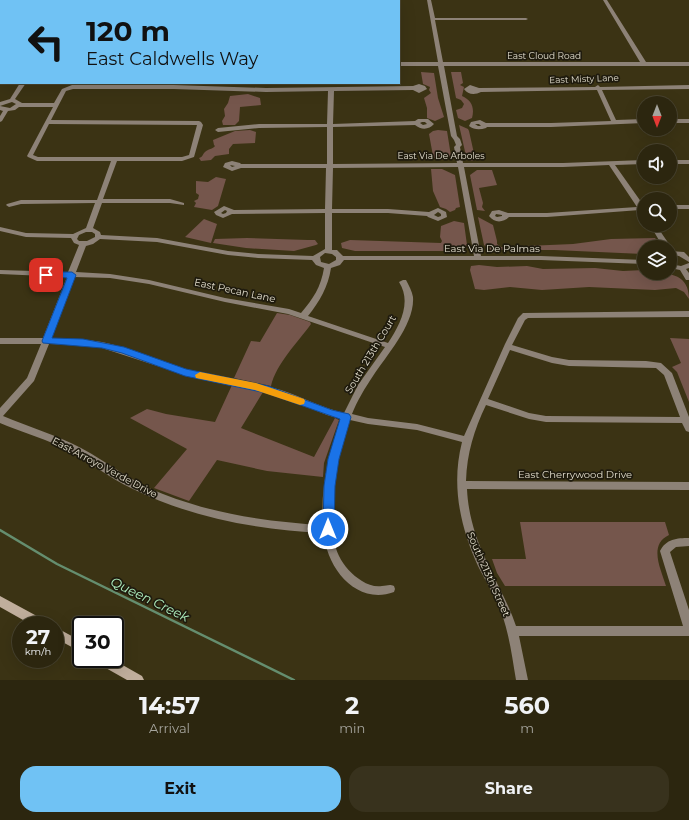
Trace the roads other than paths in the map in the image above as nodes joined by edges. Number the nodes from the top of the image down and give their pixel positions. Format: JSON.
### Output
{"nodes":[{"id":1,"x":429,"y":0,"type":"edge"},
{"id":2,"x":605,"y":0,"type":"edge"},
{"id":3,"x":432,"y":19,"type":"junction"},
{"id":4,"x":526,"y":19,"type":"dead end"},
{"id":5,"x":400,"y":64,"type":"edge"},
{"id":6,"x":440,"y":64,"type":"junction"},
{"id":7,"x":644,"y":64,"type":"junction"},
{"id":8,"x":689,"y":64,"type":"edge"},
{"id":9,"x":22,"y":84,"type":"edge"},
{"id":10,"x":266,"y":84,"type":"edge"},
{"id":11,"x":689,"y":86,"type":"edge"},
{"id":12,"x":598,"y":87,"type":"junction"},
{"id":13,"x":414,"y":88,"type":"dead end"},
{"id":14,"x":266,"y":90,"type":"junction"},
{"id":15,"x":331,"y":90,"type":"junction"},
{"id":16,"x":479,"y":90,"type":"dead end"},
{"id":17,"x":12,"y":100,"type":"junction"},
{"id":18,"x":0,"y":104,"type":"edge"},
{"id":19,"x":19,"y":105,"type":"junction"},
{"id":20,"x":56,"y":105,"type":"junction"},
{"id":21,"x":0,"y":108,"type":"edge"},
{"id":22,"x":7,"y":110,"type":"junction"},
{"id":23,"x":0,"y":120,"type":"edge"},
{"id":24,"x":677,"y":121,"type":"edge"},
{"id":25,"x":689,"y":121,"type":"edge"},
{"id":26,"x":47,"y":122,"type":"junction"},
{"id":27,"x":614,"y":122,"type":"junction"},
{"id":28,"x":637,"y":122,"type":"edge"},
{"id":29,"x":417,"y":123,"type":"dead end"},
{"id":30,"x":485,"y":125,"type":"dead end"},
{"id":31,"x":330,"y":126,"type":"junction"},
{"id":32,"x":218,"y":130,"type":"dead end"},
{"id":33,"x":115,"y":159,"type":"junction"},
{"id":34,"x":611,"y":162,"type":"junction"},
{"id":35,"x":637,"y":162,"type":"edge"},
{"id":36,"x":677,"y":162,"type":"edge"},
{"id":37,"x":689,"y":162,"type":"edge"},
{"id":38,"x":239,"y":166,"type":"dead end"},
{"id":39,"x":329,"y":166,"type":"junction"},
{"id":40,"x":460,"y":166,"type":"junction"},
{"id":41,"x":637,"y":200,"type":"edge"},
{"id":42,"x":100,"y":202,"type":"junction"},
{"id":43,"x":182,"y":204,"type":"dead end"},
{"id":44,"x":9,"y":205,"type":"dead end"},
{"id":45,"x":677,"y":207,"type":"edge"},
{"id":46,"x":689,"y":207,"type":"edge"},
{"id":47,"x":637,"y":209,"type":"edge"},
{"id":48,"x":231,"y":212,"type":"dead end"},
{"id":49,"x":329,"y":212,"type":"junction"},
{"id":50,"x":430,"y":214,"type":"dead end"},
{"id":51,"x":506,"y":215,"type":"dead end"},
{"id":52,"x":0,"y":229,"type":"edge"},
{"id":53,"x":89,"y":230,"type":"junction"},
{"id":54,"x":74,"y":236,"type":"junction"},
{"id":55,"x":98,"y":237,"type":"junction"},
{"id":56,"x":83,"y":244,"type":"junction"},
{"id":57,"x":328,"y":251,"type":"junction"},
{"id":58,"x":677,"y":253,"type":"edge"},
{"id":59,"x":315,"y":258,"type":"junction"},
{"id":60,"x":340,"y":258,"type":"junction"},
{"id":61,"x":478,"y":258,"type":"junction"},
{"id":62,"x":689,"y":260,"type":"edge"},
{"id":63,"x":637,"y":262,"type":"edge"},
{"id":64,"x":328,"y":266,"type":"junction"},
{"id":65,"x":686,"y":267,"type":"edge"},
{"id":66,"x":0,"y":272,"type":"edge"},
{"id":67,"x":72,"y":275,"type":"junction"},
{"id":68,"x":689,"y":278,"type":"edge"},
{"id":69,"x":403,"y":282,"type":"dead end"},
{"id":70,"x":689,"y":314,"type":"edge"},
{"id":71,"x":303,"y":316,"type":"junction"},
{"id":72,"x":0,"y":341,"type":"edge"},
{"id":73,"x":46,"y":341,"type":"junction"},
{"id":74,"x":389,"y":346,"type":"junction"},
{"id":75,"x":508,"y":347,"type":"junction"},
{"id":76,"x":483,"y":401,"type":"junction"},
{"id":77,"x":0,"y":414,"type":"edge"},
{"id":78,"x":346,"y":417,"type":"junction"},
{"id":79,"x":0,"y":419,"type":"edge"},
{"id":80,"x":687,"y":425,"type":"edge"},
{"id":81,"x":467,"y":440,"type":"junction"},
{"id":82,"x":461,"y":485,"type":"junction"},
{"id":83,"x":689,"y":486,"type":"edge"},
{"id":84,"x":328,"y":529,"type":"junction"},
{"id":85,"x":689,"y":542,"type":"edge"},
{"id":86,"x":390,"y":589,"type":"dead end"},
{"id":87,"x":0,"y":601,"type":"edge"},
{"id":88,"x":26,"y":616,"type":"edge"},
{"id":89,"x":689,"y":627,"type":"edge"},
{"id":90,"x":512,"y":631,"type":"junction"},
{"id":91,"x":689,"y":631,"type":"edge"},
{"id":92,"x":117,"y":668,"type":"edge"},
{"id":93,"x":138,"y":680,"type":"edge"},
{"id":94,"x":522,"y":680,"type":"edge"}],
"edges":[{"from":1,"to":3,"type":"street"},
{"from":2,"to":7,"type":"street"},
{"from":3,"to":4,"type":"street"},
{"from":3,"to":6,"type":"street"},
{"from":5,"to":6,"type":"street","name":"East Cloud Road"},
{"from":6,"to":7,"type":"street","name":"East Cloud Road"},
{"from":6,"to":40,"type":"street"},
{"from":7,"to":8,"type":"street","name":"East Cloud Road"},
{"from":9,"to":17,"type":"street"},
{"from":10,"to":14,"type":"street"},
{"from":11,"to":12,"type":"street","name":"East Misty Lane"},
{"from":12,"to":16,"type":"street","name":"East Misty Lane"},
{"from":12,"to":27,"type":"street"},
{"from":13,"to":15,"type":"street"},
{"from":14,"to":15,"type":"street"},
{"from":14,"to":20,"type":"street"},
{"from":15,"to":31,"type":"street"},
{"from":17,"to":18,"type":"street"},
{"from":17,"to":19,"type":"street"},
{"from":19,"to":20,"type":"street"},
{"from":19,"to":22,"type":"street"},
{"from":20,"to":26,"type":"street"},
{"from":21,"to":22,"type":"street"},
{"from":22,"to":23,"type":"street"},
{"from":24,"to":25,"type":"street"},
{"from":26,"to":33,"type":"street"},
{"from":26,"to":33,"type":"street"},
{"from":27,"to":28,"type":"street"},
{"from":27,"to":30,"type":"street"},
{"from":29,"to":31,"type":"street"},
{"from":31,"to":32,"type":"street"},
{"from":31,"to":39,"type":"street"},
{"from":33,"to":42,"type":"street"},
{"from":34,"to":35,"type":"street","name":"East Via De Arboles"},
{"from":34,"to":40,"type":"street","name":"East Via De Arboles"},
{"from":34,"to":41,"type":"street"},
{"from":36,"to":37,"type":"street"},
{"from":38,"to":39,"type":"street","name":"East Via De Arboles"},
{"from":39,"to":40,"type":"street","name":"East Via De Arboles"},
{"from":39,"to":49,"type":"street"},
{"from":40,"to":61,"type":"street"},
{"from":42,"to":43,"type":"street"},
{"from":42,"to":44,"type":"street"},
{"from":42,"to":53,"type":"street"},
{"from":45,"to":46,"type":"street"},
{"from":47,"to":51,"type":"street"},
{"from":48,"to":49,"type":"street"},
{"from":49,"to":50,"type":"street"},
{"from":49,"to":57,"type":"street"},
{"from":52,"to":54,"type":"street"},
{"from":53,"to":54,"type":"street"},
{"from":53,"to":55,"type":"street"},
{"from":54,"to":56,"type":"street"},
{"from":55,"to":56,"type":"street"},
{"from":55,"to":59,"type":"street"},
{"from":56,"to":67,"type":"street"},
{"from":57,"to":59,"type":"street"},
{"from":57,"to":60,"type":"street"},
{"from":58,"to":62,"type":"street"},
{"from":59,"to":64,"type":"street"},
{"from":60,"to":61,"type":"street","name":"East Via De Palmas"},
{"from":60,"to":64,"type":"street"},
{"from":61,"to":63,"type":"street","name":"East Via De Palmas"},
{"from":64,"to":71,"type":"street"},
{"from":65,"to":68,"type":"street"},
{"from":66,"to":67,"type":"street","name":"East Pecan Lane"},
{"from":67,"to":71,"type":"street","name":"East Pecan Lane"},
{"from":67,"to":73,"type":"street"},
{"from":69,"to":74,"type":"street","name":"South 213th Court"},
{"from":70,"to":75,"type":"street","name":"South 213th Street"},
{"from":71,"to":74,"type":"street","name":"East Pecan Lane"},
{"from":72,"to":73,"type":"street"},
{"from":73,"to":77,"type":"street"},
{"from":73,"to":78,"type":"street"},
{"from":74,"to":78,"type":"street","name":"South 213th Court"},
{"from":75,"to":76,"type":"street","name":"South 213th Street"},
{"from":75,"to":80,"type":"street"},
{"from":76,"to":80,"type":"street"},
{"from":76,"to":81,"type":"street","name":"South 213th Street"},
{"from":78,"to":81,"type":"street"},
{"from":78,"to":84,"type":"street","name":"South 213th Court"},
{"from":79,"to":84,"type":"street","name":"East Arroyo Verde Drive"},
{"from":81,"to":82,"type":"street","name":"South 213th Street"},
{"from":82,"to":83,"type":"street","name":"East Cherrywood Drive"},
{"from":82,"to":90,"type":"street","name":"South 213th Street"},
{"from":84,"to":86,"type":"street","name":"South 213th Court"},
{"from":85,"to":89,"type":"street"},
{"from":87,"to":88,"type":"street"},
{"from":90,"to":91,"type":"street"},
{"from":90,"to":94,"type":"street","name":"South 213th Street"},
{"from":92,"to":93,"type":"street"}]}
